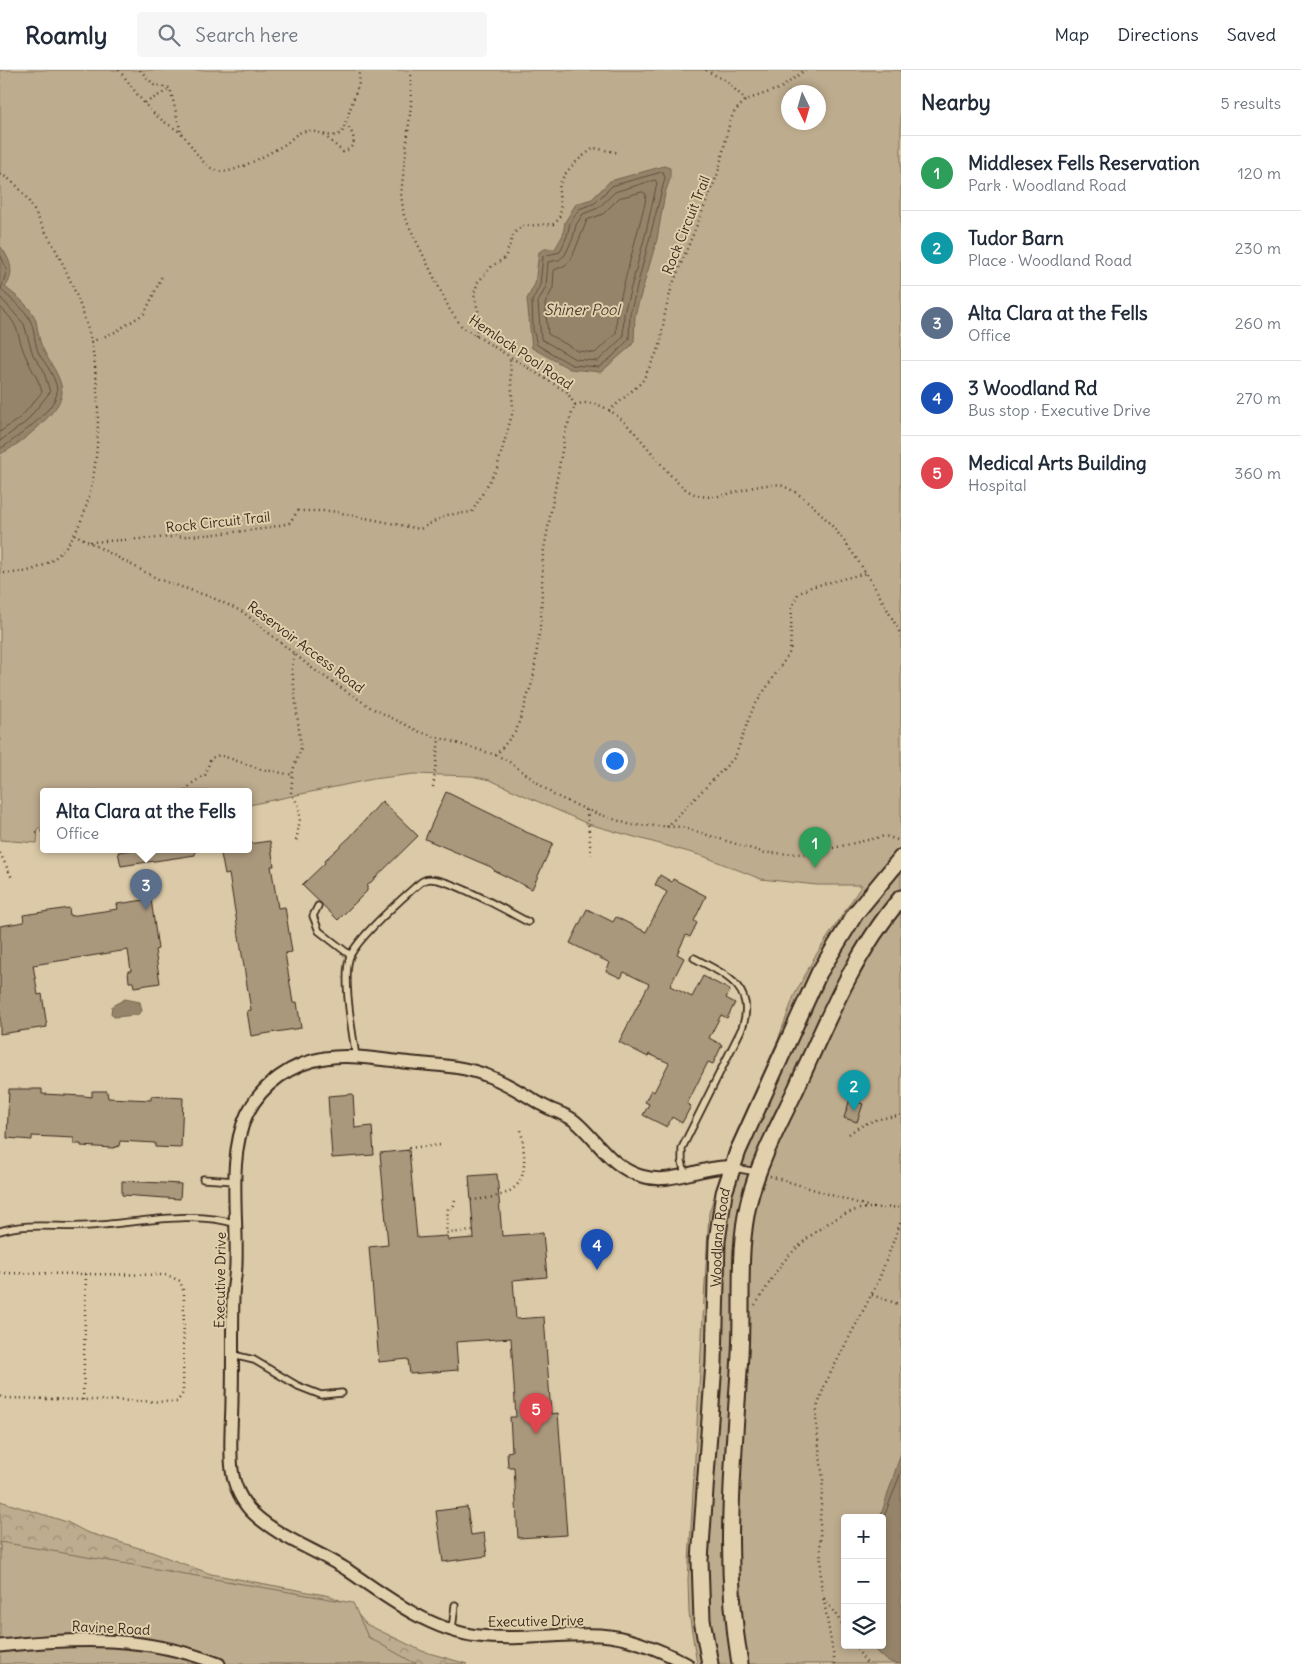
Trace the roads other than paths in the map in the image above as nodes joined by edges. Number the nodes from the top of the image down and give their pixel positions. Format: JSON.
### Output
{"nodes":[{"id":1,"x":901,"y":858,"type":"edge"},
{"id":2,"x":901,"y":898,"type":"edge"},
{"id":3,"x":318,"y":906,"type":"dead end"},
{"id":4,"x":528,"y":922,"type":"dead end"},
{"id":5,"x":350,"y":955,"type":"junction"},
{"id":6,"x":694,"y":958,"type":"dead end"},
{"id":7,"x":356,"y":1057,"type":"junction"},
{"id":8,"x":732,"y":1167,"type":"junction"},
{"id":9,"x":758,"y":1172,"type":"junction"},
{"id":10,"x":685,"y":1175,"type":"junction"},
{"id":11,"x":204,"y":1179,"type":"dead end"},
{"id":12,"x":237,"y":1181,"type":"junction"},
{"id":13,"x":236,"y":1224,"type":"junction"},
{"id":14,"x":0,"y":1231,"type":"edge"},
{"id":15,"x":234,"y":1355,"type":"junction"},
{"id":16,"x":342,"y":1394,"type":"dead end"},
{"id":17,"x":455,"y":1605,"type":"dead end"},
{"id":18,"x":452,"y":1629,"type":"junction"},
{"id":19,"x":0,"y":1646,"type":"edge"},
{"id":20,"x":218,"y":1664,"type":"edge"},
{"id":21,"x":687,"y":1664,"type":"edge"},
{"id":22,"x":710,"y":1664,"type":"edge"},
{"id":23,"x":740,"y":1664,"type":"edge"}],
"edges":[{"from":1,"to":8,"type":"main road","name":"Woodland Road"},
{"from":2,"to":9,"type":"main road","name":"Woodland Road"},
{"from":3,"to":5,"type":"lane"},
{"from":4,"to":5,"type":"lane"},
{"from":5,"to":7,"type":"lane"},
{"from":6,"to":10,"type":"lane"},
{"from":7,"to":10,"type":"street","name":"Executive Drive"},
{"from":7,"to":12,"type":"street","name":"Executive Drive"},
{"from":8,"to":9,"type":"lane"},
{"from":8,"to":10,"type":"street","name":"Executive Drive"},
{"from":8,"to":22,"type":"main road","name":"Woodland Road"},
{"from":9,"to":23,"type":"main road","name":"Woodland Road"},
{"from":11,"to":12,"type":"lane"},
{"from":12,"to":13,"type":"street","name":"Executive Drive"},
{"from":13,"to":14,"type":"lane"},
{"from":13,"to":15,"type":"street","name":"Executive Drive"},
{"from":15,"to":16,"type":"lane"},
{"from":15,"to":18,"type":"street","name":"Executive Drive"},
{"from":17,"to":18,"type":"lane"},
{"from":18,"to":21,"type":"street","name":"Executive Drive"},
{"from":19,"to":20,"type":"street","name":"Ravine Road"}]}
